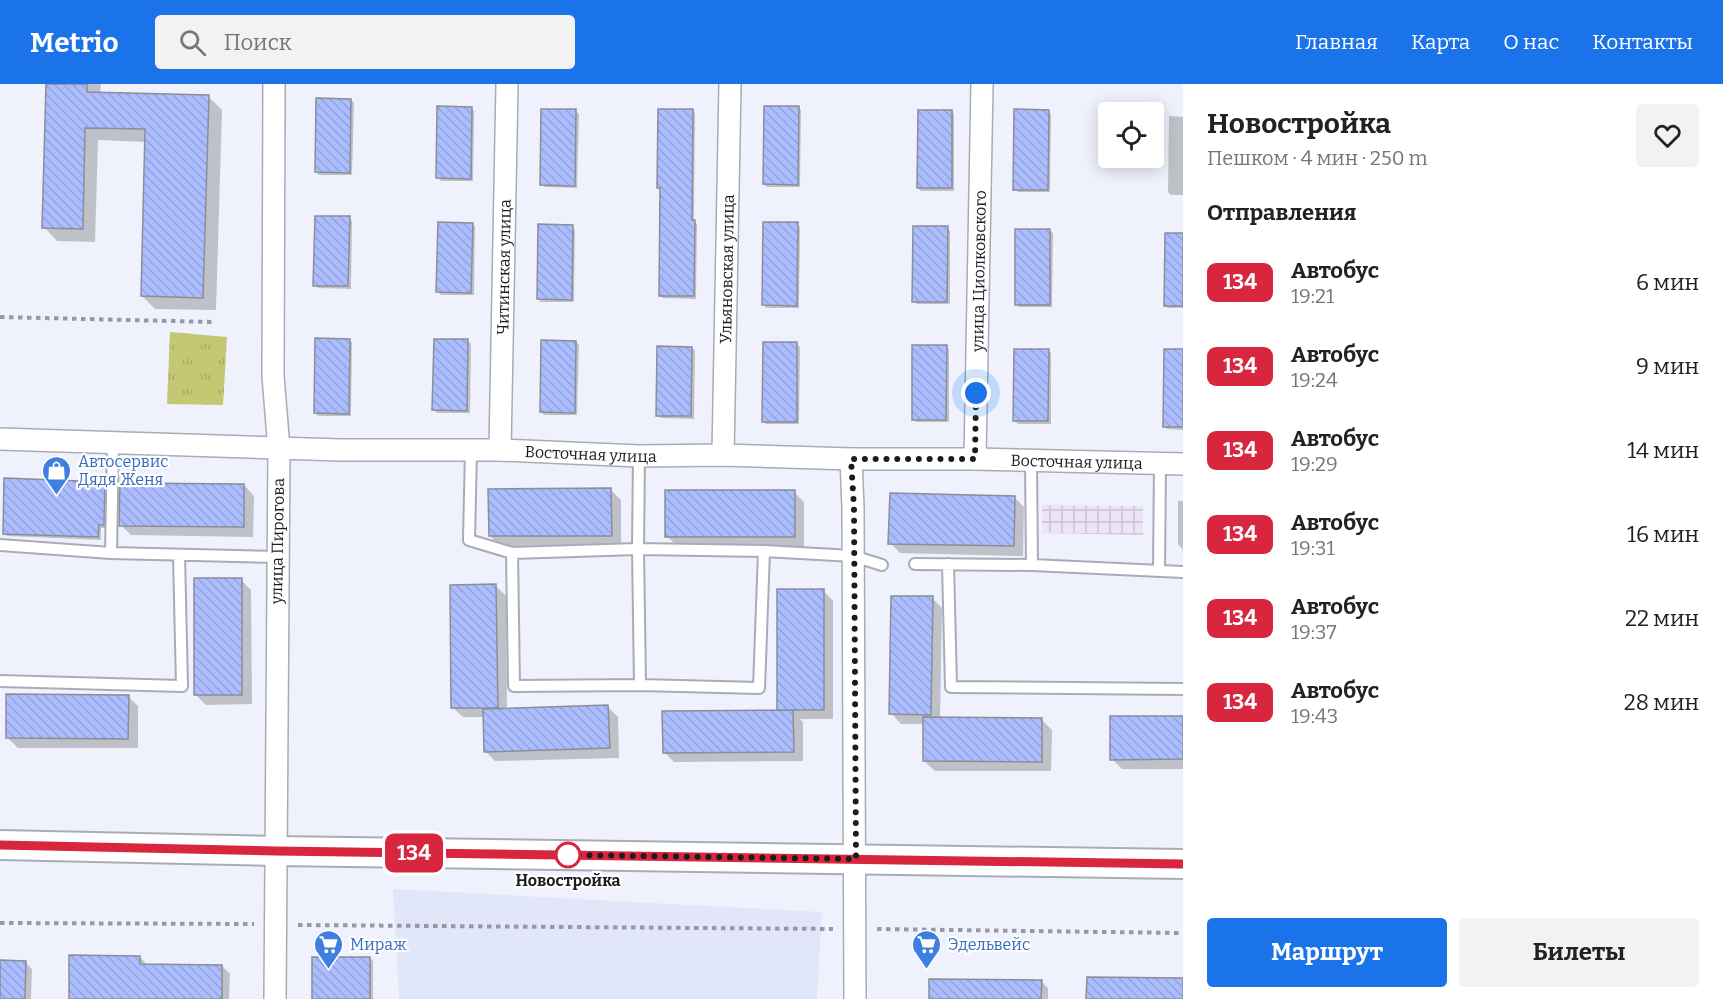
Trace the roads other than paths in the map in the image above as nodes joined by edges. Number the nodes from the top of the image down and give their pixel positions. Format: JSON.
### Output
{"nodes":[{"id":1,"x":274,"y":84,"type":"edge"},
{"id":2,"x":507,"y":84,"type":"edge"},
{"id":3,"x":730,"y":84,"type":"edge"},
{"id":4,"x":982,"y":84,"type":"edge"},
{"id":5,"x":0,"y":439,"type":"edge"},
{"id":6,"x":112,"y":443,"type":"junction"},
{"id":7,"x":279,"y":448,"type":"junction"},
{"id":8,"x":471,"y":450,"type":"junction"},
{"id":9,"x":500,"y":450,"type":"junction"},
{"id":10,"x":723,"y":455,"type":"junction"},
{"id":11,"x":639,"y":456,"type":"junction"},
{"id":12,"x":851,"y":459,"type":"junction"},
{"id":13,"x":975,"y":459,"type":"junction"},
{"id":14,"x":1031,"y":461,"type":"junction"},
{"id":15,"x":1160,"y":464,"type":"junction"},
{"id":16,"x":1183,"y":464,"type":"edge"},
{"id":17,"x":0,"y":545,"type":"edge"},
{"id":18,"x":638,"y":549,"type":"junction"},
{"id":19,"x":764,"y":550,"type":"junction"},
{"id":20,"x":111,"y":553,"type":"junction"},
{"id":21,"x":513,"y":553,"type":"junction"},
{"id":22,"x":178,"y":555,"type":"junction"},
{"id":23,"x":853,"y":556,"type":"junction"},
{"id":24,"x":277,"y":557,"type":"junction"},
{"id":25,"x":915,"y":564,"type":"dead end"},
{"id":26,"x":948,"y":564,"type":"junction"},
{"id":27,"x":882,"y":565,"type":"dead end"},
{"id":28,"x":1032,"y":566,"type":"junction"},
{"id":29,"x":1159,"y":571,"type":"junction"},
{"id":30,"x":1183,"y":572,"type":"edge"},
{"id":31,"x":0,"y":681,"type":"edge"},
{"id":32,"x":640,"y":685,"type":"junction"},
{"id":33,"x":1183,"y":689,"type":"edge"},
{"id":34,"x":0,"y":845,"type":"edge"},
{"id":35,"x":276,"y":851,"type":"junction"},
{"id":36,"x":856,"y":859,"type":"junction"},
{"id":37,"x":1183,"y":864,"type":"edge"},
{"id":38,"x":275,"y":999,"type":"edge"},
{"id":39,"x":855,"y":999,"type":"edge"}],
"edges":[{"from":1,"to":7,"type":"street","name":"улица Пирогова"},
{"from":2,"to":9,"type":"street","name":"Читинская улица"},
{"from":3,"to":10,"type":"street","name":"Ульяновская улица"},
{"from":4,"to":13,"type":"street","name":"улица Циолковского"},
{"from":5,"to":6,"type":"street","name":"Восточная улица"},
{"from":6,"to":7,"type":"street","name":"Восточная улица"},
{"from":6,"to":20,"type":"lane"},
{"from":7,"to":8,"type":"street","name":"Восточная улица"},
{"from":7,"to":24,"type":"street","name":"улица Пирогова"},
{"from":8,"to":9,"type":"street","name":"Восточная улица"},
{"from":8,"to":21,"type":"lane"},
{"from":9,"to":11,"type":"street","name":"Восточная улица"},
{"from":10,"to":11,"type":"street","name":"Восточная улица"},
{"from":10,"to":12,"type":"street","name":"Восточная улица"},
{"from":11,"to":18,"type":"lane"},
{"from":12,"to":13,"type":"street","name":"Восточная улица"},
{"from":12,"to":23,"type":"street"},
{"from":13,"to":14,"type":"street","name":"Восточная улица"},
{"from":14,"to":15,"type":"street","name":"Восточная улица"},
{"from":14,"to":28,"type":"lane"},
{"from":15,"to":16,"type":"street","name":"Восточная улица"},
{"from":15,"to":29,"type":"lane"},
{"from":17,"to":20,"type":"lane"},
{"from":18,"to":19,"type":"lane"},
{"from":18,"to":21,"type":"lane"},
{"from":18,"to":32,"type":"lane"},
{"from":19,"to":23,"type":"lane"},
{"from":19,"to":32,"type":"lane"},
{"from":20,"to":22,"type":"lane"},
{"from":21,"to":32,"type":"lane"},
{"from":22,"to":24,"type":"lane"},
{"from":22,"to":31,"type":"lane"},
{"from":23,"to":27,"type":"lane"},
{"from":23,"to":36,"type":"street"},
{"from":24,"to":35,"type":"street","name":"улица Пирогова"},
{"from":25,"to":26,"type":"lane"},
{"from":26,"to":28,"type":"lane"},
{"from":26,"to":33,"type":"lane"},
{"from":28,"to":29,"type":"lane"},
{"from":29,"to":30,"type":"lane"},
{"from":34,"to":35,"type":"main road"},
{"from":35,"to":36,"type":"main road"},
{"from":35,"to":38,"type":"street","name":"улица Пирогова"},
{"from":36,"to":37,"type":"main road"},
{"from":36,"to":39,"type":"street"}]}
